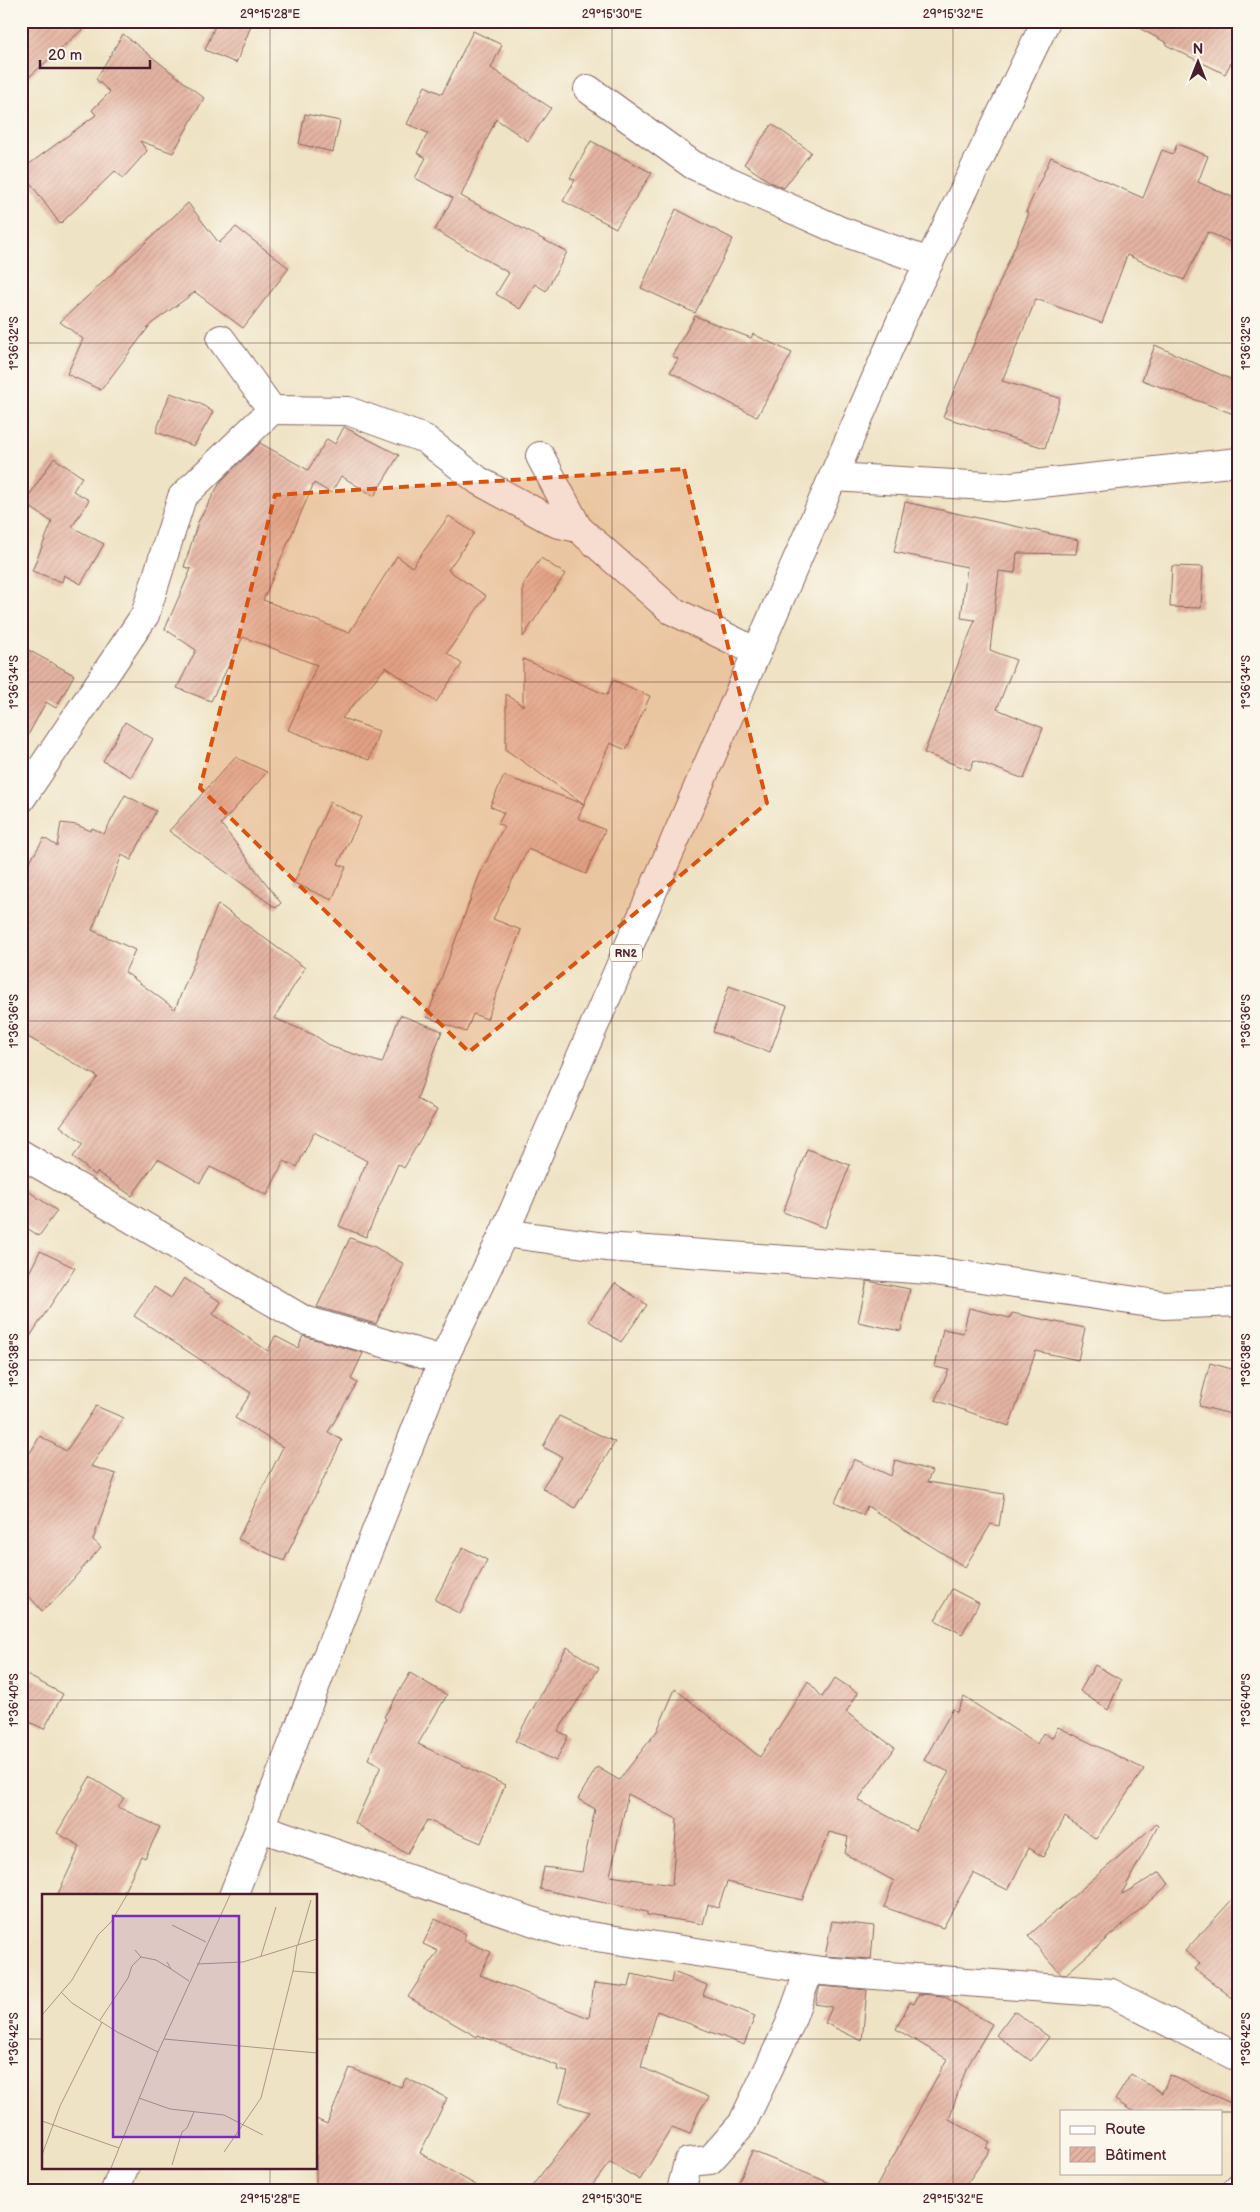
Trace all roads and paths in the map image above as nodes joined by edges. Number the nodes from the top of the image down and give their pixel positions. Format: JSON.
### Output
{"nodes":[{"id":1,"x":1046,"y":21,"type":"edge"},
{"id":2,"x":588,"y":89,"type":"dead end"},
{"id":3,"x":929,"y":262,"type":"junction"},
{"id":4,"x":221,"y":339,"type":"dead end"},
{"id":5,"x":272,"y":410,"type":"junction"},
{"id":6,"x":540,"y":456,"type":"dead end"},
{"id":7,"x":1239,"y":462,"type":"edge"},
{"id":8,"x":833,"y":477,"type":"junction"},
{"id":9,"x":578,"y":528,"type":"junction"},
{"id":10,"x":756,"y":652,"type":"junction"},
{"id":11,"x":21,"y":799,"type":"edge"},
{"id":12,"x":21,"y":1154,"type":"edge"},
{"id":13,"x":504,"y":1232,"type":"junction"},
{"id":14,"x":1239,"y":1302,"type":"edge"},
{"id":15,"x":442,"y":1360,"type":"junction"},
{"id":16,"x":261,"y":1828,"type":"junction"},
{"id":17,"x":235,"y":1894,"type":"edge"},
{"id":18,"x":809,"y":1970,"type":"junction"},
{"id":19,"x":1239,"y":2058,"type":"edge"},
{"id":20,"x":123,"y":2170,"type":"edge"},
{"id":21,"x":1239,"y":2188,"type":"edge"},
{"id":22,"x":114,"y":2191,"type":"edge"},
{"id":23,"x":680,"y":2191,"type":"edge"},
{"id":24,"x":1236,"y":2191,"type":"edge"}],
"edges":[{"from":1,"to":3,"type":"main road","number":"RN2"},
{"from":2,"to":3,"type":"main road"},
{"from":3,"to":8,"type":"main road","number":"RN2"},
{"from":4,"to":5,"type":"main road"},
{"from":5,"to":9,"type":"main road"},
{"from":5,"to":11,"type":"main road"},
{"from":6,"to":9,"type":"main road"},
{"from":7,"to":8,"type":"main road"},
{"from":8,"to":10,"type":"main road","number":"RN2"},
{"from":9,"to":10,"type":"main road"},
{"from":10,"to":13,"type":"main road","number":"RN2"},
{"from":12,"to":15,"type":"main road"},
{"from":13,"to":14,"type":"main road"},
{"from":13,"to":15,"type":"main road","number":"RN2"},
{"from":15,"to":16,"type":"main road","number":"RN2"},
{"from":16,"to":17,"type":"main road","number":"RN2"},
{"from":16,"to":18,"type":"main road"},
{"from":18,"to":19,"type":"main road"},
{"from":18,"to":23,"type":"main road"},
{"from":20,"to":22,"type":"main road"},
{"from":21,"to":24,"type":"main road"}]}
